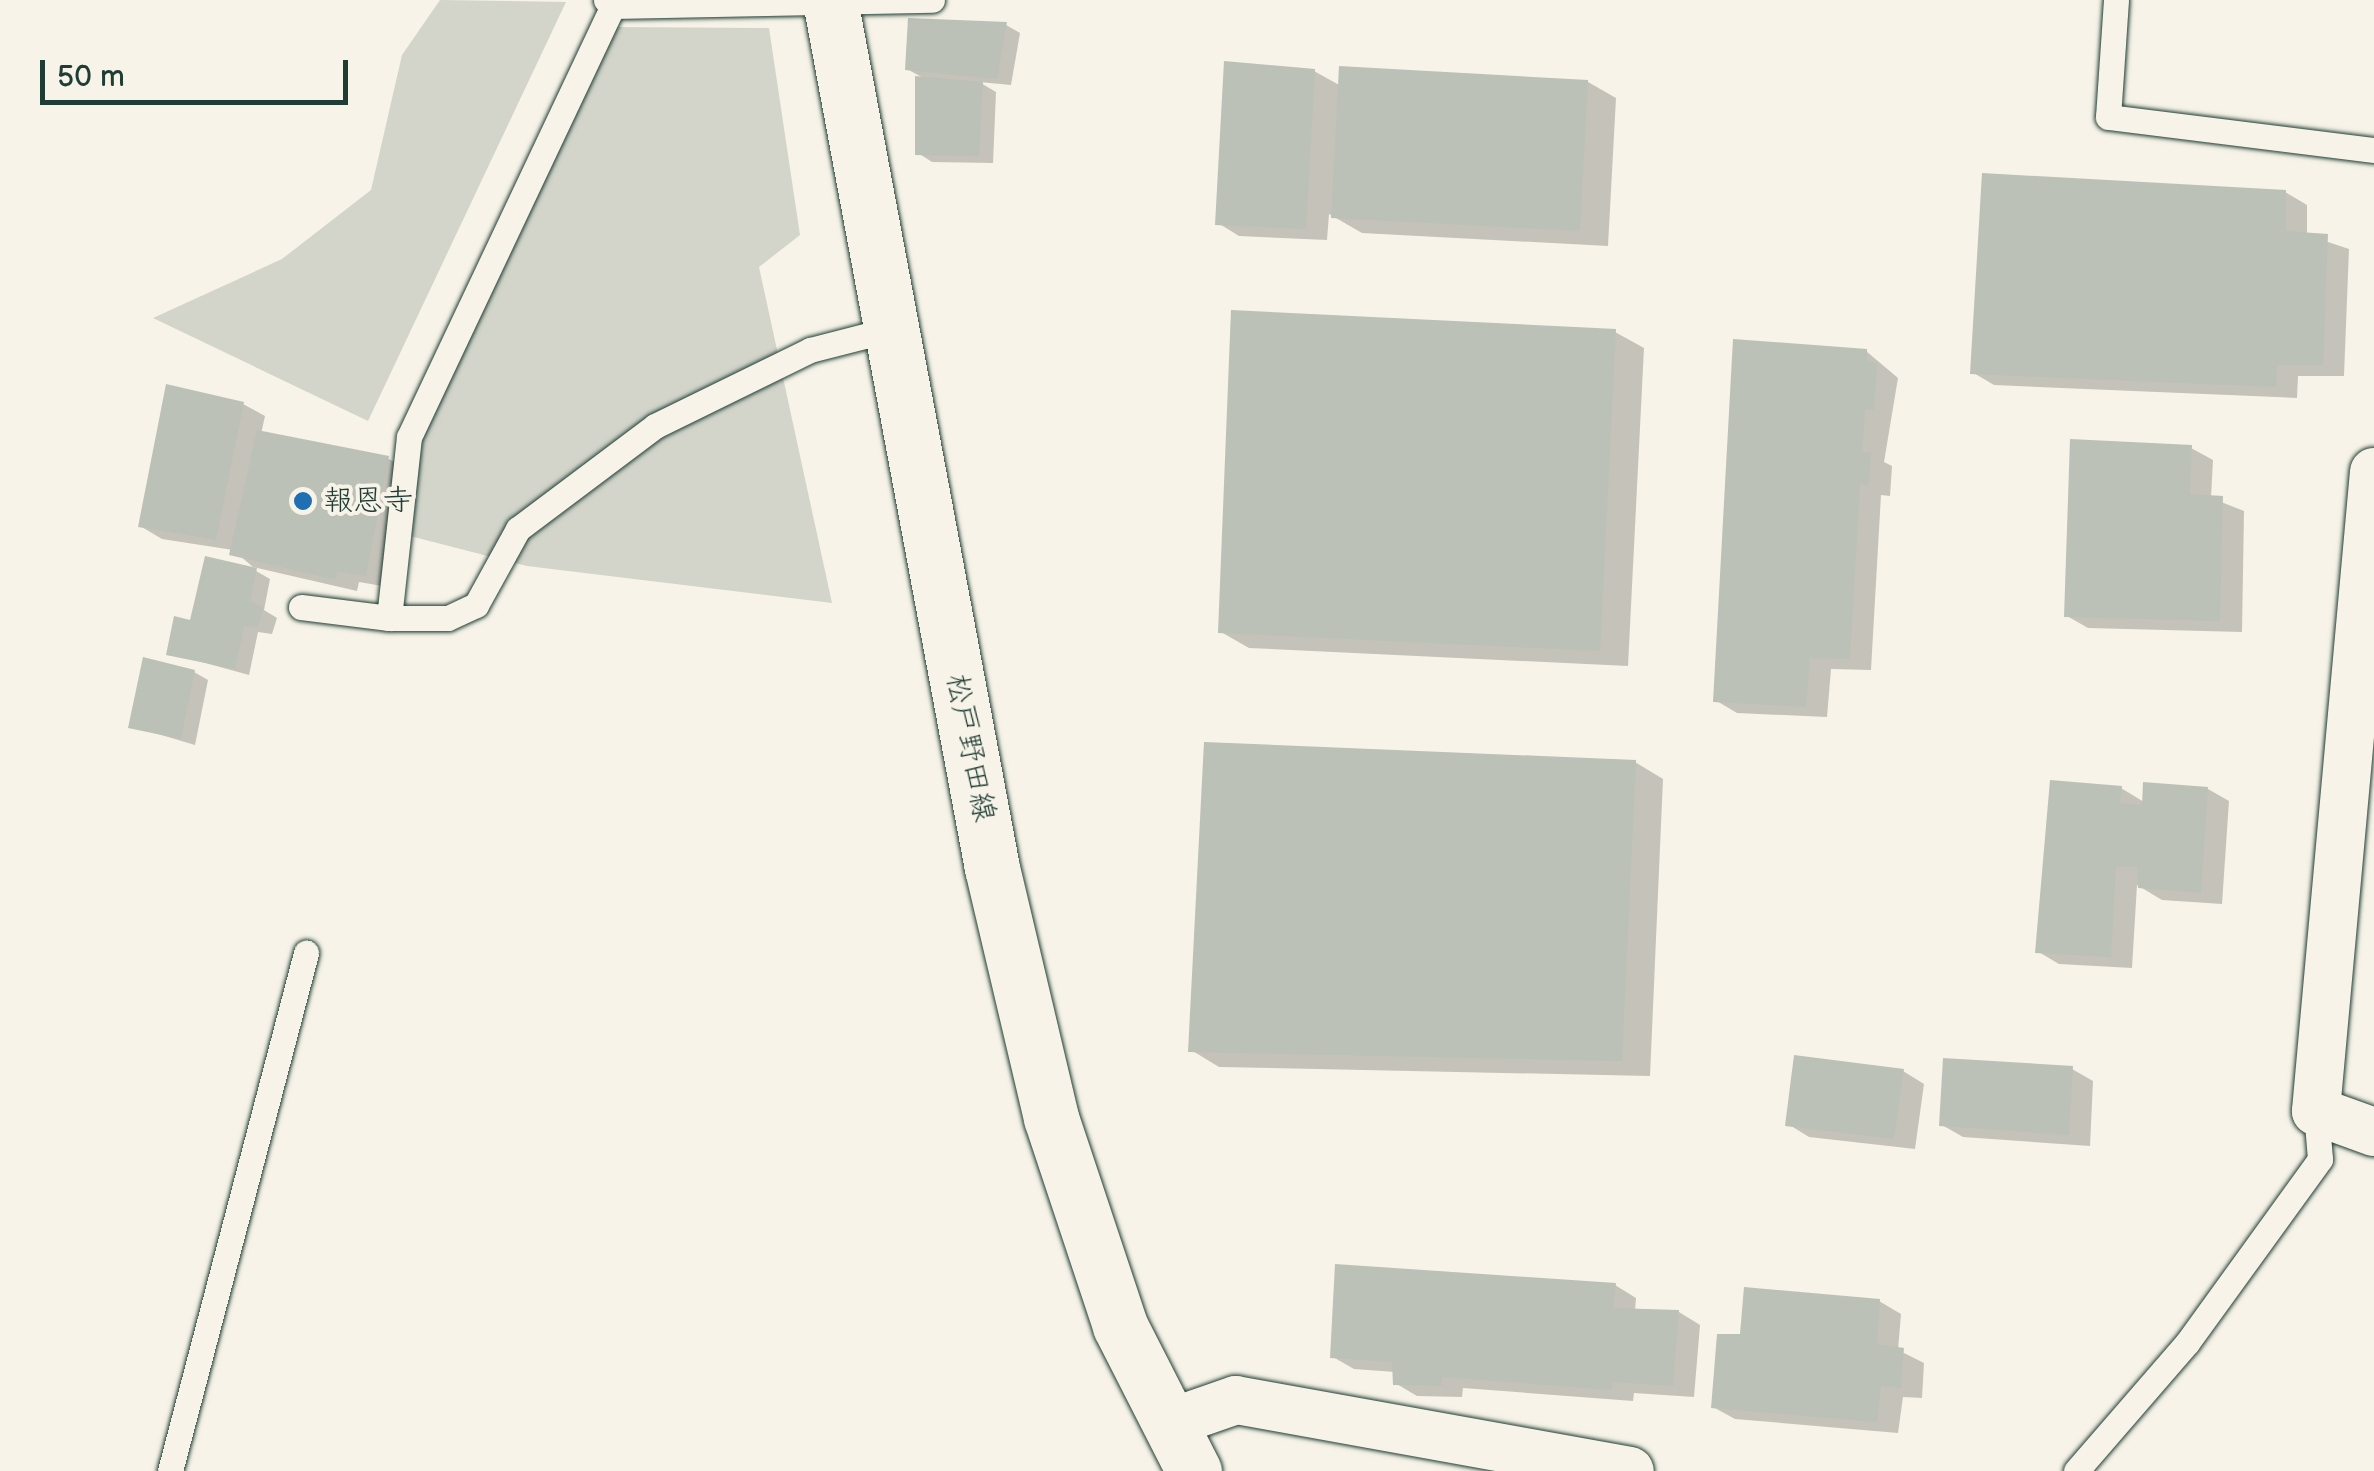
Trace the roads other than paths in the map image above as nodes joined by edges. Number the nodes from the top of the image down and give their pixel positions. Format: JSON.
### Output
{"nodes":[{"id":1,"x":932,"y":0,"type":"edge"},
{"id":2,"x":2116,"y":0,"type":"edge"},
{"id":3,"x":830,"y":2,"type":"edge"},
{"id":4,"x":610,"y":3,"type":"edge"},
{"id":5,"x":2374,"y":150,"type":"edge"},
{"id":6,"x":892,"y":329,"type":"junction"},
{"id":7,"x":2374,"y":472,"type":"edge"},
{"id":8,"x":301,"y":607,"type":"dead end"},
{"id":9,"x":389,"y":618,"type":"junction"},
{"id":10,"x":306,"y":954,"type":"dead end"},
{"id":11,"x":2316,"y":1111,"type":"junction"},
{"id":12,"x":2374,"y":1132,"type":"edge"},
{"id":13,"x":1167,"y":1424,"type":"junction"},
{"id":14,"x":170,"y":1471,"type":"edge"},
{"id":15,"x":1194,"y":1471,"type":"edge"},
{"id":16,"x":1630,"y":1471,"type":"edge"},
{"id":17,"x":2076,"y":1471,"type":"edge"}],
"edges":[{"from":1,"to":3,"type":"lane"},
{"from":2,"to":5,"type":"lane"},
{"from":3,"to":4,"type":"lane"},
{"from":3,"to":6,"type":"main road","name":"松戸野田線"},
{"from":4,"to":9,"type":"lane"},
{"from":6,"to":9,"type":"lane"},
{"from":6,"to":13,"type":"main road","name":"松戸野田線"},
{"from":7,"to":11,"type":"street"},
{"from":8,"to":9,"type":"lane"},
{"from":10,"to":14,"type":"lane"},
{"from":11,"to":12,"type":"street"},
{"from":11,"to":17,"type":"lane"},
{"from":13,"to":15,"type":"main road","name":"松戸野田線"},
{"from":13,"to":16,"type":"street"}]}
